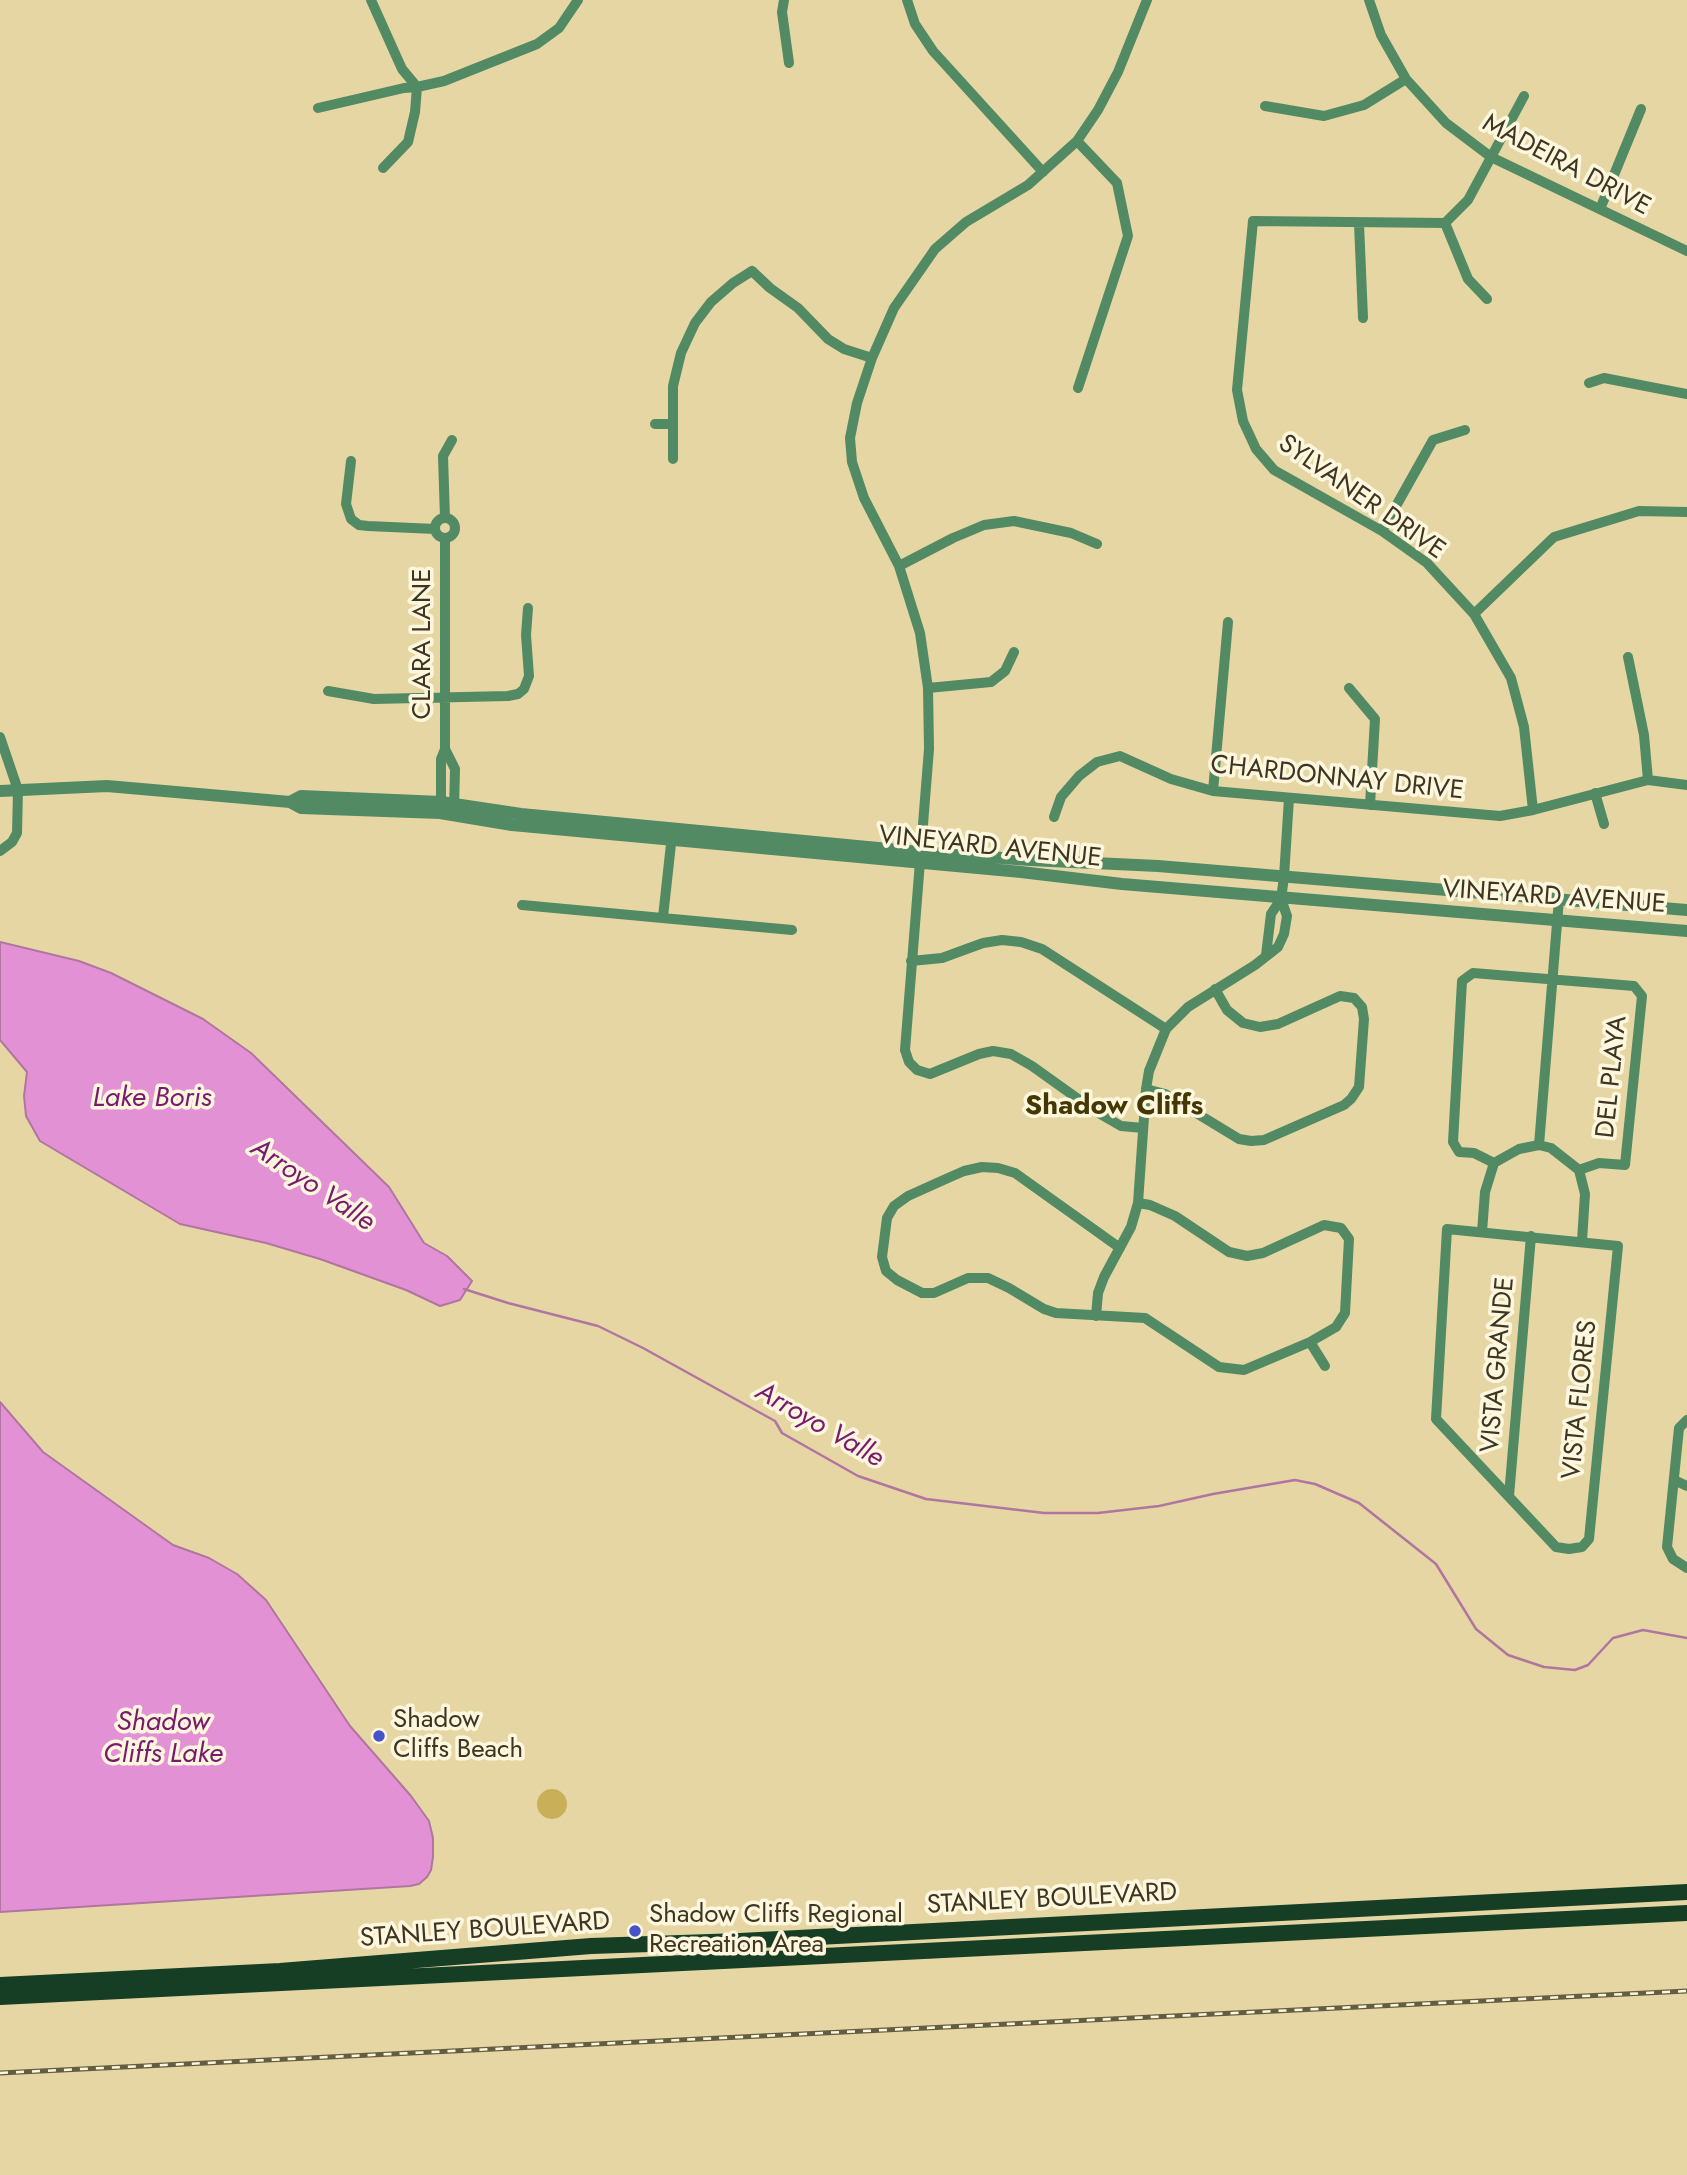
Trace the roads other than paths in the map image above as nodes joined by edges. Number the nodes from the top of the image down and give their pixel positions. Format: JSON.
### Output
{"nodes":[{"id":1,"x":371,"y":0,"type":"edge"},
{"id":2,"x":578,"y":0,"type":"edge"},
{"id":3,"x":784,"y":0,"type":"edge"},
{"id":4,"x":907,"y":0,"type":"edge"},
{"id":5,"x":1147,"y":0,"type":"edge"},
{"id":6,"x":1369,"y":0,"type":"edge"},
{"id":7,"x":789,"y":63,"type":"dead end"},
{"id":8,"x":1406,"y":79,"type":"junction"},
{"id":9,"x":417,"y":87,"type":"junction"},
{"id":10,"x":1524,"y":96,"type":"dead end"},
{"id":11,"x":1265,"y":106,"type":"dead end"},
{"id":12,"x":318,"y":108,"type":"dead end"},
{"id":13,"x":1641,"y":109,"type":"dead end"},
{"id":14,"x":1077,"y":141,"type":"junction"},
{"id":15,"x":1491,"y":157,"type":"junction"},
{"id":16,"x":383,"y":168,"type":"dead end"},
{"id":17,"x":1043,"y":172,"type":"junction"},
{"id":18,"x":1600,"y":209,"type":"junction"},
{"id":19,"x":1445,"y":223,"type":"junction"},
{"id":20,"x":1359,"y":224,"type":"junction"},
{"id":21,"x":1687,"y":251,"type":"edge"},
{"id":22,"x":1486,"y":299,"type":"dead end"},
{"id":23,"x":1363,"y":318,"type":"dead end"},
{"id":24,"x":872,"y":358,"type":"junction"},
{"id":25,"x":1589,"y":383,"type":"dead end"},
{"id":26,"x":1078,"y":388,"type":"dead end"},
{"id":27,"x":1687,"y":394,"type":"edge"},
{"id":28,"x":654,"y":424,"type":"dead end"},
{"id":29,"x":671,"y":424,"type":"junction"},
{"id":30,"x":1465,"y":430,"type":"dead end"},
{"id":31,"x":452,"y":440,"type":"dead end"},
{"id":32,"x":673,"y":459,"type":"dead end"},
{"id":33,"x":351,"y":461,"type":"dead end"},
{"id":34,"x":1687,"y":512,"type":"edge"},
{"id":35,"x":444,"y":518,"type":"junction"},
{"id":36,"x":435,"y":529,"type":"junction"},
{"id":37,"x":1382,"y":531,"type":"junction"},
{"id":38,"x":445,"y":538,"type":"junction"},
{"id":39,"x":1097,"y":544,"type":"dead end"},
{"id":40,"x":899,"y":566,"type":"junction"},
{"id":41,"x":528,"y":608,"type":"dead end"},
{"id":42,"x":1475,"y":614,"type":"junction"},
{"id":43,"x":1228,"y":622,"type":"dead end"},
{"id":44,"x":1014,"y":652,"type":"dead end"},
{"id":45,"x":1628,"y":657,"type":"dead end"},
{"id":46,"x":928,"y":688,"type":"junction"},
{"id":47,"x":1349,"y":688,"type":"dead end"},
{"id":48,"x":328,"y":691,"type":"dead end"},
{"id":49,"x":444,"y":698,"type":"junction"},
{"id":50,"x":0,"y":737,"type":"edge"},
{"id":51,"x":445,"y":749,"type":"junction"},
{"id":52,"x":1647,"y":780,"type":"junction"},
{"id":53,"x":1687,"y":785,"type":"edge"},
{"id":54,"x":18,"y":790,"type":"junction"},
{"id":55,"x":0,"y":791,"type":"edge"},
{"id":56,"x":1213,"y":791,"type":"junction"},
{"id":57,"x":1595,"y":793,"type":"junction"},
{"id":58,"x":1289,"y":798,"type":"junction"},
{"id":59,"x":290,"y":802,"type":"junction"},
{"id":60,"x":441,"y":802,"type":"junction"},
{"id":61,"x":1370,"y":806,"type":"junction"},
{"id":62,"x":454,"y":808,"type":"junction"},
{"id":63,"x":1532,"y":810,"type":"junction"},
{"id":64,"x":1054,"y":817,"type":"dead end"},
{"id":65,"x":1604,"y":824,"type":"dead end"},
{"id":66,"x":672,"y":834,"type":"junction"},
{"id":67,"x":0,"y":851,"type":"edge"},
{"id":68,"x":920,"y":858,"type":"junction"},
{"id":69,"x":1284,"y":877,"type":"junction"},
{"id":70,"x":1281,"y":899,"type":"junction"},
{"id":71,"x":1559,"y":899,"type":"junction"},
{"id":72,"x":522,"y":905,"type":"dead end"},
{"id":73,"x":1687,"y":910,"type":"edge"},
{"id":74,"x":663,"y":918,"type":"junction"},
{"id":75,"x":1558,"y":922,"type":"junction"},
{"id":76,"x":792,"y":930,"type":"dead end"},
{"id":77,"x":1687,"y":931,"type":"edge"},
{"id":78,"x":1266,"y":955,"type":"junction"},
{"id":79,"x":911,"y":961,"type":"junction"},
{"id":80,"x":1554,"y":980,"type":"junction"},
{"id":81,"x":1215,"y":989,"type":"junction"},
{"id":82,"x":1167,"y":1029,"type":"junction"},
{"id":83,"x":1146,"y":1089,"type":"junction"},
{"id":84,"x":1143,"y":1128,"type":"junction"},
{"id":85,"x":1539,"y":1145,"type":"junction"},
{"id":86,"x":1494,"y":1163,"type":"junction"},
{"id":87,"x":1579,"y":1170,"type":"junction"},
{"id":88,"x":1138,"y":1203,"type":"junction"},
{"id":89,"x":1482,"y":1232,"type":"junction"},
{"id":90,"x":1531,"y":1237,"type":"junction"},
{"id":91,"x":1582,"y":1241,"type":"junction"},
{"id":92,"x":1120,"y":1248,"type":"junction"},
{"id":93,"x":1096,"y":1316,"type":"junction"},
{"id":94,"x":1310,"y":1342,"type":"junction"},
{"id":95,"x":1325,"y":1366,"type":"dead end"},
{"id":96,"x":1687,"y":1420,"type":"edge"},
{"id":97,"x":1674,"y":1480,"type":"junction"},
{"id":98,"x":1687,"y":1486,"type":"edge"},
{"id":99,"x":1509,"y":1496,"type":"junction"},
{"id":100,"x":1687,"y":1568,"type":"edge"},
{"id":101,"x":1687,"y":1892,"type":"edge"},
{"id":102,"x":1687,"y":1913,"type":"edge"},
{"id":103,"x":740,"y":1941,"type":"junction"},
{"id":104,"x":741,"y":1960,"type":"junction"},
{"id":105,"x":0,"y":1985,"type":"edge"},
{"id":106,"x":0,"y":1997,"type":"edge"}],
"edges":[{"from":1,"to":9,"type":"street"},
{"from":2,"to":9,"type":"street"},
{"from":3,"to":7,"type":"street"},
{"from":4,"to":17,"type":"street"},
{"from":5,"to":14,"type":"street"},
{"from":6,"to":8,"type":"street","name":"MADEIRA DRIVE"},
{"from":8,"to":11,"type":"street"},
{"from":8,"to":15,"type":"street","name":"MADEIRA DRIVE"},
{"from":9,"to":12,"type":"street"},
{"from":9,"to":16,"type":"street"},
{"from":10,"to":15,"type":"street"},
{"from":13,"to":18,"type":"street"},
{"from":14,"to":17,"type":"street"},
{"from":14,"to":26,"type":"street"},
{"from":15,"to":18,"type":"street","name":"MADEIRA DRIVE"},
{"from":15,"to":19,"type":"street"},
{"from":17,"to":24,"type":"street"},
{"from":18,"to":21,"type":"street","name":"MADEIRA DRIVE"},
{"from":19,"to":20,"type":"street","name":"SYLVANER DRIVE"},
{"from":19,"to":22,"type":"street"},
{"from":20,"to":23,"type":"street"},
{"from":20,"to":37,"type":"street","name":"SYLVANER DRIVE"},
{"from":24,"to":29,"type":"street"},
{"from":24,"to":40,"type":"street"},
{"from":25,"to":27,"type":"street"},
{"from":28,"to":29,"type":"street"},
{"from":29,"to":32,"type":"street"},
{"from":30,"to":37,"type":"street"},
{"from":31,"to":35,"type":"street"},
{"from":33,"to":36,"type":"street"},
{"from":34,"to":42,"type":"street"},
{"from":35,"to":36,"type":"street"},
{"from":35,"to":38,"type":"street"},
{"from":36,"to":38,"type":"street"},
{"from":37,"to":42,"type":"street","name":"SYLVANER DRIVE"},
{"from":38,"to":49,"type":"street","name":"CLARA LANE"},
{"from":39,"to":40,"type":"street"},
{"from":40,"to":46,"type":"street"},
{"from":41,"to":49,"type":"street"},
{"from":42,"to":63,"type":"street","name":"SYLVANER DRIVE"},
{"from":43,"to":56,"type":"street"},
{"from":44,"to":46,"type":"street"},
{"from":45,"to":52,"type":"street"},
{"from":46,"to":68,"type":"street"},
{"from":47,"to":61,"type":"street"},
{"from":48,"to":49,"type":"street"},
{"from":49,"to":51,"type":"street","name":"CLARA LANE"},
{"from":50,"to":54,"type":"street"},
{"from":51,"to":60,"type":"street","name":"CLARA LANE"},
{"from":51,"to":62,"type":"street","name":"CLARA LANE"},
{"from":52,"to":53,"type":"street"},
{"from":52,"to":57,"type":"street","name":"CHARDONNAY DRIVE"},
{"from":54,"to":55,"type":"street","name":"VINEYARD AVENUE"},
{"from":54,"to":59,"type":"street","name":"VINEYARD AVENUE"},
{"from":54,"to":67,"type":"street"},
{"from":56,"to":58,"type":"street","name":"CHARDONNAY DRIVE"},
{"from":56,"to":64,"type":"street","name":"CHARDONNAY DRIVE"},
{"from":57,"to":63,"type":"street","name":"CHARDONNAY DRIVE"},
{"from":57,"to":65,"type":"street"},
{"from":58,"to":61,"type":"street","name":"CHARDONNAY DRIVE"},
{"from":58,"to":69,"type":"street"},
{"from":59,"to":60,"type":"street","name":"VINEYARD AVENUE"},
{"from":59,"to":62,"type":"street","name":"VINEYARD AVENUE"},
{"from":60,"to":62,"type":"street","name":"VINEYARD AVENUE"},
{"from":61,"to":63,"type":"street","name":"CHARDONNAY DRIVE"},
{"from":62,"to":66,"type":"street","name":"VINEYARD AVENUE"},
{"from":66,"to":68,"type":"street","name":"VINEYARD AVENUE"},
{"from":66,"to":74,"type":"street"},
{"from":68,"to":69,"type":"street","name":"VINEYARD AVENUE"},
{"from":68,"to":70,"type":"street","name":"VINEYARD AVENUE"},
{"from":68,"to":79,"type":"street"},
{"from":69,"to":70,"type":"street"},
{"from":69,"to":71,"type":"street","name":"VINEYARD AVENUE"},
{"from":70,"to":75,"type":"street","name":"VINEYARD AVENUE"},
{"from":70,"to":78,"type":"street"},
{"from":70,"to":78,"type":"street"},
{"from":71,"to":73,"type":"street","name":"VINEYARD AVENUE"},
{"from":71,"to":75,"type":"street"},
{"from":72,"to":74,"type":"street"},
{"from":74,"to":76,"type":"street"},
{"from":75,"to":77,"type":"street","name":"VINEYARD AVENUE"},
{"from":75,"to":80,"type":"street"},
{"from":78,"to":81,"type":"street"},
{"from":79,"to":82,"type":"street"},
{"from":79,"to":84,"type":"street"},
{"from":80,"to":85,"type":"street"},
{"from":80,"to":86,"type":"street"},
{"from":80,"to":87,"type":"street","name":"DEL PLAYA"},
{"from":81,"to":82,"type":"street"},
{"from":81,"to":83,"type":"street"},
{"from":82,"to":83,"type":"street"},
{"from":83,"to":84,"type":"street"},
{"from":84,"to":88,"type":"street"},
{"from":85,"to":86,"type":"street"},
{"from":85,"to":87,"type":"street"},
{"from":86,"to":89,"type":"street"},
{"from":87,"to":91,"type":"street"},
{"from":88,"to":92,"type":"street"},
{"from":88,"to":94,"type":"street"},
{"from":89,"to":90,"type":"street"},
{"from":89,"to":99,"type":"street"},
{"from":90,"to":91,"type":"street","name":"VISTA FLORES"},
{"from":90,"to":99,"type":"street","name":"VISTA GRANDE"},
{"from":91,"to":99,"type":"street","name":"VISTA FLORES"},
{"from":92,"to":93,"type":"street"},
{"from":92,"to":93,"type":"street"},
{"from":93,"to":94,"type":"street"},
{"from":94,"to":95,"type":"street"},
{"from":96,"to":97,"type":"street"},
{"from":97,"to":98,"type":"street"},
{"from":97,"to":100,"type":"street"},
{"from":101,"to":103,"type":"main road","name":"STANLEY BOULEVARD"},
{"from":102,"to":104,"type":"main road","name":"STANLEY BOULEVARD"},
{"from":103,"to":104,"type":"main road"},
{"from":103,"to":105,"type":"main road","name":"STANLEY BOULEVARD"},
{"from":104,"to":106,"type":"main road","name":"STANLEY BOULEVARD"}]}
